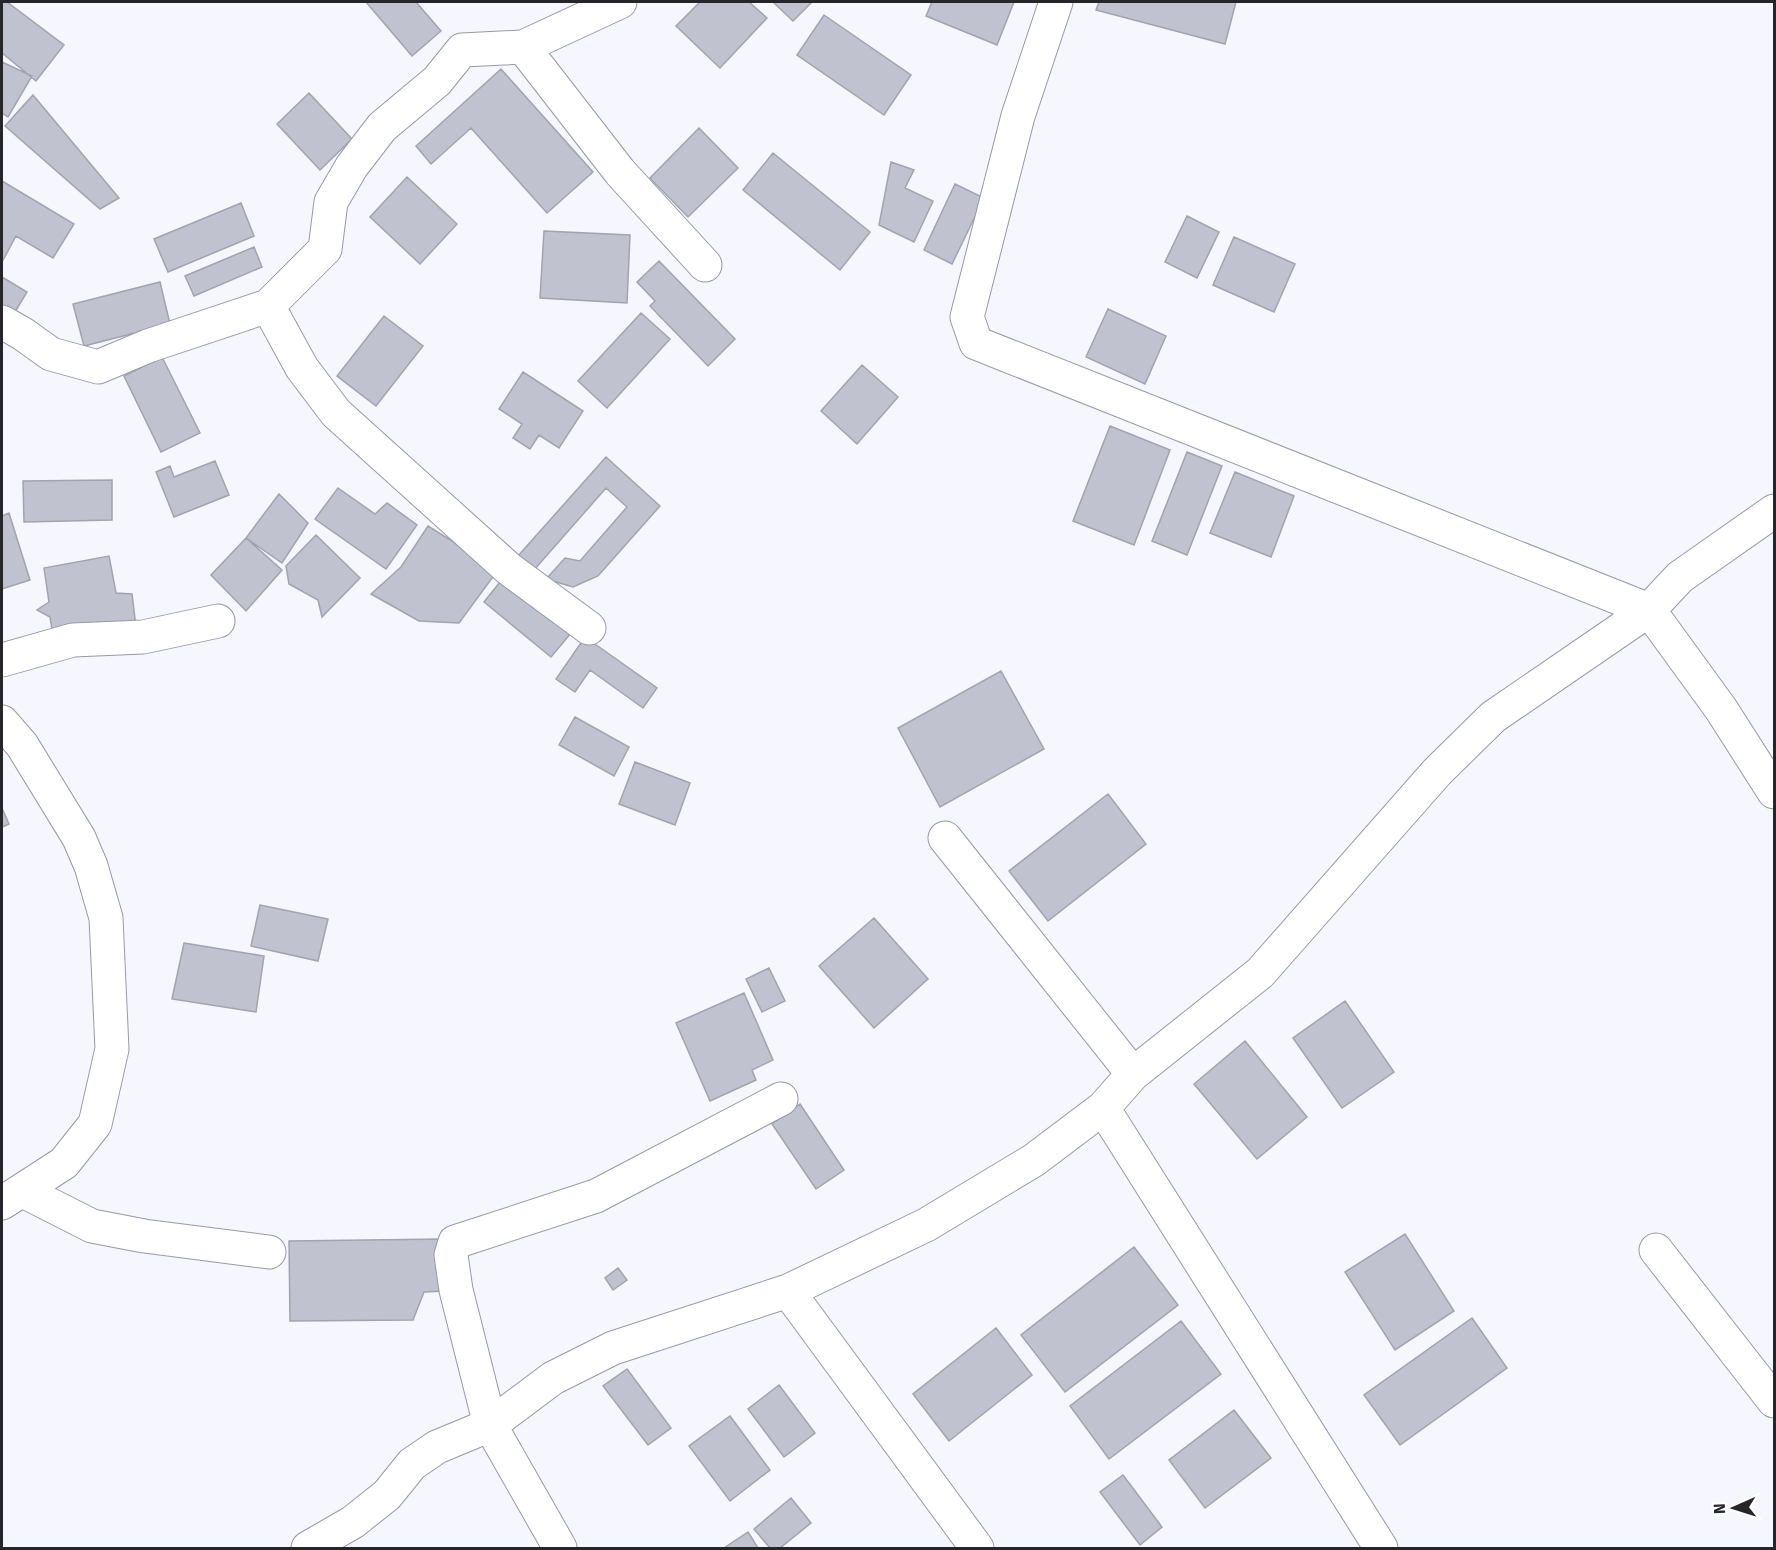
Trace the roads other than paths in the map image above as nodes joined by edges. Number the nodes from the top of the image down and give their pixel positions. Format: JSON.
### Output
{"nodes":[{"id":1,"x":620,"y":2,"type":"edge"},
{"id":2,"x":1056,"y":2,"type":"edge"},
{"id":3,"x":523,"y":47,"type":"junction"},
{"id":4,"x":705,"y":265,"type":"dead end"},
{"id":5,"x":268,"y":306,"type":"junction"},
{"id":6,"x":2,"y":322,"type":"edge"},
{"id":7,"x":1774,"y":511,"type":"edge"},
{"id":8,"x":1649,"y":610,"type":"junction"},
{"id":9,"x":218,"y":621,"type":"dead end"},
{"id":10,"x":589,"y":628,"type":"dead end"},
{"id":11,"x":2,"y":660,"type":"edge"},
{"id":12,"x":2,"y":722,"type":"edge"},
{"id":13,"x":1774,"y":792,"type":"edge"},
{"id":14,"x":945,"y":838,"type":"dead end"},
{"id":15,"x":1133,"y":1074,"type":"junction"},
{"id":16,"x":781,"y":1099,"type":"dead end"},
{"id":17,"x":1103,"y":1108,"type":"junction"},
{"id":18,"x":12,"y":1197,"type":"edge"},
{"id":19,"x":1656,"y":1250,"type":"dead end"},
{"id":20,"x":269,"y":1252,"type":"dead end"},
{"id":21,"x":788,"y":1292,"type":"junction"},
{"id":22,"x":1774,"y":1401,"type":"edge"},
{"id":23,"x":490,"y":1425,"type":"junction"},
{"id":24,"x":308,"y":1548,"type":"edge"},
{"id":25,"x":560,"y":1548,"type":"edge"},
{"id":26,"x":977,"y":1548,"type":"edge"},
{"id":27,"x":1381,"y":1548,"type":"edge"}],
"edges":[{"from":1,"to":3,"type":"street"},
{"from":2,"to":8,"type":"street"},
{"from":3,"to":4,"type":"street"},
{"from":3,"to":5,"type":"street"},
{"from":5,"to":6,"type":"street"},
{"from":5,"to":10,"type":"street"},
{"from":7,"to":8,"type":"street"},
{"from":8,"to":13,"type":"street"},
{"from":8,"to":15,"type":"street"},
{"from":9,"to":11,"type":"street"},
{"from":12,"to":18,"type":"street"},
{"from":14,"to":15,"type":"street"},
{"from":15,"to":17,"type":"street"},
{"from":16,"to":23,"type":"street"},
{"from":17,"to":21,"type":"street"},
{"from":17,"to":27,"type":"street"},
{"from":18,"to":20,"type":"street"},
{"from":19,"to":22,"type":"street"},
{"from":21,"to":23,"type":"street"},
{"from":21,"to":26,"type":"street"},
{"from":23,"to":24,"type":"street"},
{"from":23,"to":25,"type":"street"}]}
